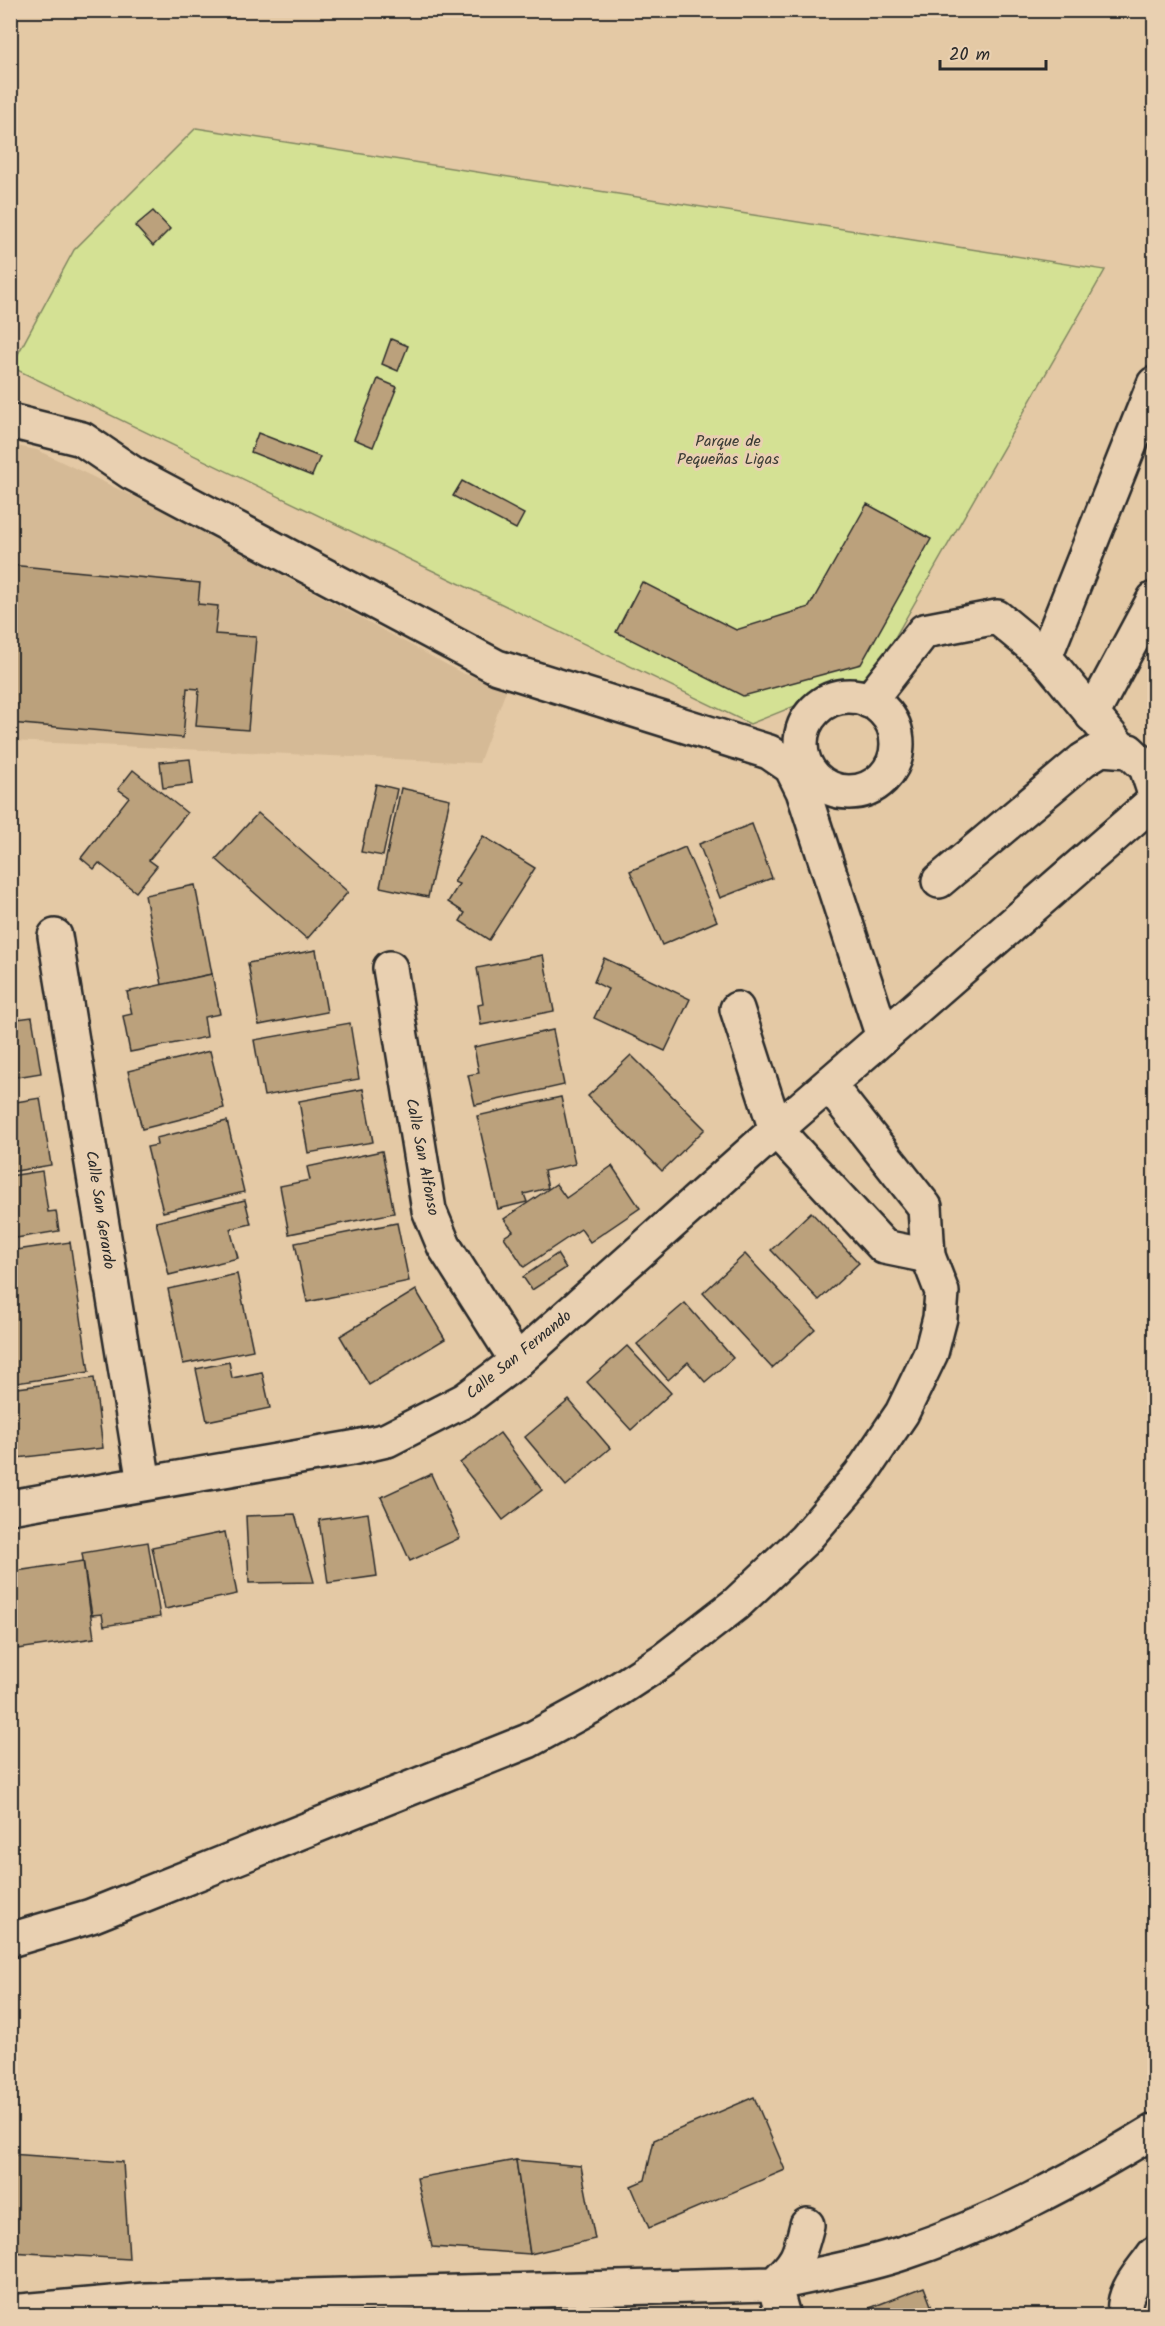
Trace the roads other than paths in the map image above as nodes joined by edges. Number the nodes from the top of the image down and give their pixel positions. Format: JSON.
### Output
{"nodes":[{"id":1,"x":1155,"y":384,"type":"edge"},
{"id":2,"x":10,"y":421,"type":"edge"},
{"id":3,"x":1155,"y":599,"type":"edge"},
{"id":4,"x":1045,"y":657,"type":"junction"},
{"id":5,"x":869,"y":701,"type":"junction"},
{"id":6,"x":1092,"y":715,"type":"junction"},
{"id":7,"x":1122,"y":750,"type":"junction"},
{"id":8,"x":796,"y":761,"type":"junction"},
{"id":9,"x":1155,"y":791,"type":"edge"},
{"id":10,"x":1155,"y":801,"type":"edge"},
{"id":11,"x":939,"y":881,"type":"dead end"},
{"id":12,"x":55,"y":936,"type":"dead end"},
{"id":13,"x":390,"y":968,"type":"dead end"},
{"id":14,"x":737,"y":1009,"type":"dead end"},
{"id":15,"x":883,"y":1037,"type":"junction"},
{"id":16,"x":829,"y":1085,"type":"junction"},
{"id":17,"x":776,"y":1130,"type":"junction"},
{"id":18,"x":928,"y":1256,"type":"junction"},
{"id":19,"x":517,"y":1361,"type":"junction"},
{"id":20,"x":144,"y":1483,"type":"junction"},
{"id":21,"x":10,"y":1507,"type":"edge"},
{"id":22,"x":10,"y":1940,"type":"edge"},
{"id":23,"x":1155,"y":2131,"type":"edge"},
{"id":24,"x":807,"y":2225,"type":"dead end"},
{"id":25,"x":1155,"y":2254,"type":"edge"},
{"id":26,"x":774,"y":2284,"type":"junction"},
{"id":27,"x":237,"y":2307,"type":"edge"},
{"id":28,"x":10,"y":2312,"type":"edge"},
{"id":29,"x":783,"y":2316,"type":"edge"},
{"id":30,"x":1125,"y":2316,"type":"edge"}],
"edges":[{"from":1,"to":4,"type":"street"},
{"from":2,"to":8,"type":"street"},
{"from":3,"to":6,"type":"street"},
{"from":4,"to":5,"type":"street"},
{"from":4,"to":6,"type":"street"},
{"from":5,"to":8,"type":"street"},
{"from":5,"to":8,"type":"street"},
{"from":6,"to":7,"type":"street"},
{"from":7,"to":9,"type":"street"},
{"from":7,"to":11,"type":"street"},
{"from":8,"to":15,"type":"street"},
{"from":10,"to":15,"type":"street","name":"Calle San Fernando"},
{"from":12,"to":20,"type":"street","name":"Calle San Gerardo"},
{"from":13,"to":19,"type":"street","name":"Calle San Alfonso"},
{"from":14,"to":17,"type":"street"},
{"from":15,"to":16,"type":"street","name":"Calle San Fernando"},
{"from":16,"to":17,"type":"street","name":"Calle San Fernando"},
{"from":16,"to":18,"type":"street"},
{"from":17,"to":18,"type":"street"},
{"from":17,"to":19,"type":"street","name":"Calle San Fernando"},
{"from":18,"to":22,"type":"street"},
{"from":19,"to":20,"type":"street","name":"Calle San Fernando"},
{"from":20,"to":21,"type":"street","name":"Calle San Fernando"},
{"from":23,"to":26,"type":"street"},
{"from":24,"to":26,"type":"street"},
{"from":25,"to":30,"type":"street"},
{"from":26,"to":27,"type":"street"},
{"from":26,"to":29,"type":"street"},
{"from":27,"to":28,"type":"street"}]}
